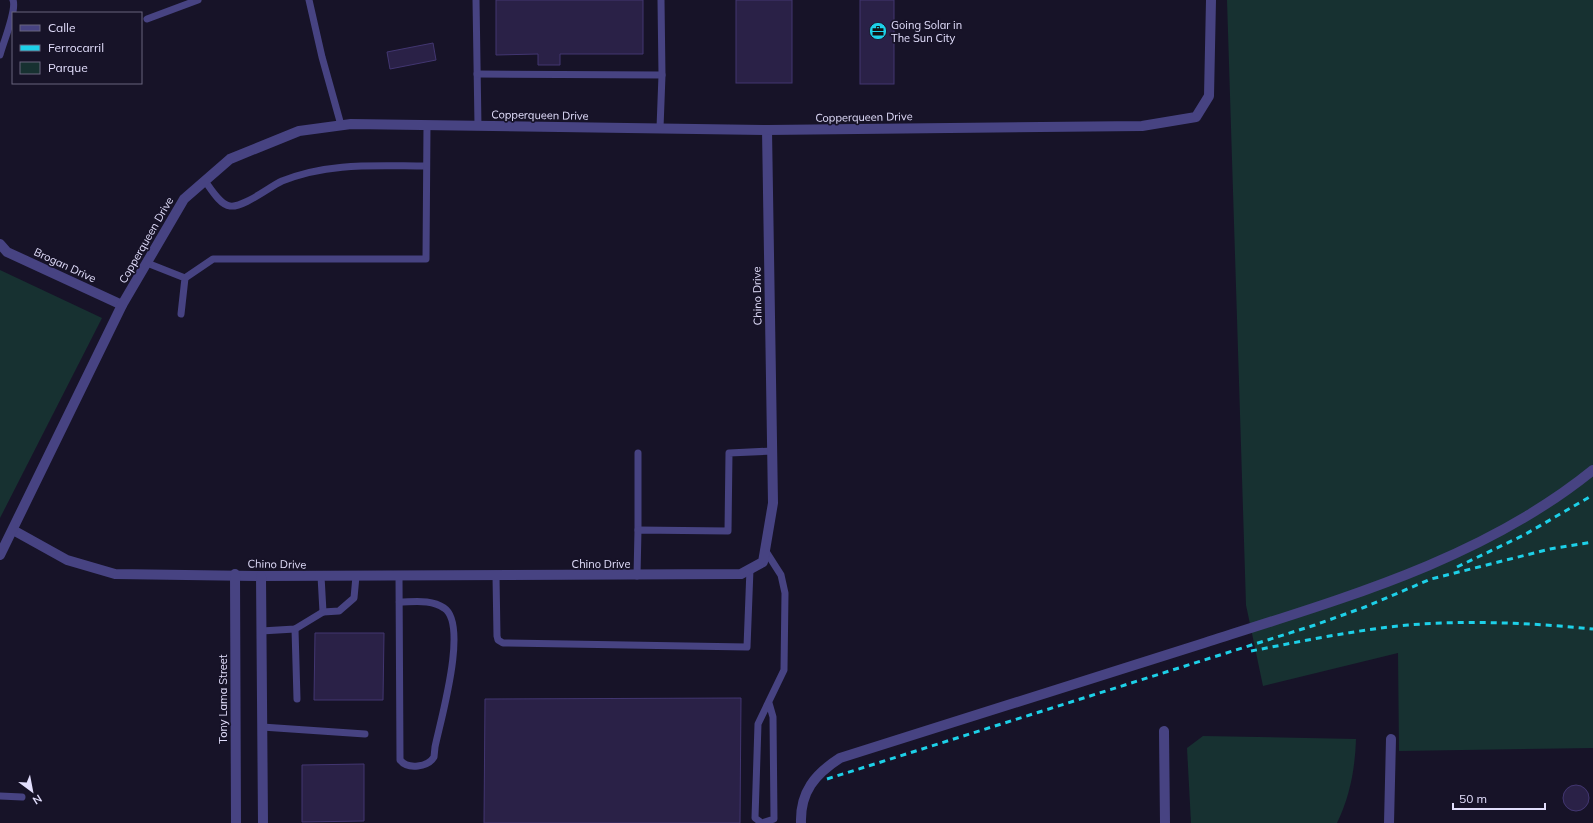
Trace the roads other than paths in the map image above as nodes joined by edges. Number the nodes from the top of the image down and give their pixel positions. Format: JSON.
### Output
{"nodes":[{"id":1,"x":13,"y":0,"type":"edge"},
{"id":2,"x":198,"y":0,"type":"edge"},
{"id":3,"x":309,"y":0,"type":"edge"},
{"id":4,"x":476,"y":0,"type":"edge"},
{"id":5,"x":661,"y":0,"type":"edge"},
{"id":6,"x":1211,"y":0,"type":"edge"},
{"id":7,"x":12,"y":12,"type":"edge"},
{"id":8,"x":12,"y":15,"type":"edge"},
{"id":9,"x":147,"y":19,"type":"dead end"},
{"id":10,"x":0,"y":55,"type":"edge"},
{"id":11,"x":477,"y":74,"type":"junction"},
{"id":12,"x":662,"y":76,"type":"junction"},
{"id":13,"x":341,"y":125,"type":"junction"},
{"id":14,"x":427,"y":125,"type":"junction"},
{"id":15,"x":478,"y":126,"type":"junction"},
{"id":16,"x":660,"y":128,"type":"junction"},
{"id":17,"x":767,"y":130,"type":"junction"},
{"id":18,"x":426,"y":166,"type":"junction"},
{"id":19,"x":205,"y":181,"type":"junction"},
{"id":20,"x":0,"y":244,"type":"edge"},
{"id":21,"x":147,"y":263,"type":"junction"},
{"id":22,"x":185,"y":278,"type":"junction"},
{"id":23,"x":122,"y":305,"type":"junction"},
{"id":24,"x":181,"y":314,"type":"dead end"},
{"id":25,"x":772,"y":451,"type":"junction"},
{"id":26,"x":638,"y":453,"type":"dead end"},
{"id":27,"x":1593,"y":470,"type":"edge"},
{"id":28,"x":13,"y":530,"type":"junction"},
{"id":29,"x":638,"y":530,"type":"junction"},
{"id":30,"x":765,"y":550,"type":"junction"},
{"id":31,"x":0,"y":554,"type":"edge"},
{"id":32,"x":750,"y":569,"type":"junction"},
{"id":33,"x":235,"y":574,"type":"junction"},
{"id":34,"x":261,"y":576,"type":"junction"},
{"id":35,"x":321,"y":576,"type":"junction"},
{"id":36,"x":356,"y":576,"type":"junction"},
{"id":37,"x":399,"y":576,"type":"junction"},
{"id":38,"x":496,"y":576,"type":"junction"},
{"id":39,"x":637,"y":576,"type":"junction"},
{"id":40,"x":399,"y":602,"type":"junction"},
{"id":41,"x":323,"y":612,"type":"junction"},
{"id":42,"x":295,"y":629,"type":"junction"},
{"id":43,"x":261,"y":631,"type":"junction"},
{"id":44,"x":297,"y":699,"type":"dead end"},
{"id":45,"x":770,"y":703,"type":"junction"},
{"id":46,"x":262,"y":727,"type":"junction"},
{"id":47,"x":1164,"y":731,"type":"dead end"},
{"id":48,"x":365,"y":734,"type":"dead end"},
{"id":49,"x":1391,"y":739,"type":"dead end"},
{"id":50,"x":0,"y":796,"type":"edge"},
{"id":51,"x":22,"y":797,"type":"dead end"},
{"id":52,"x":236,"y":823,"type":"edge"},
{"id":53,"x":263,"y":823,"type":"edge"},
{"id":54,"x":801,"y":823,"type":"edge"},
{"id":55,"x":1165,"y":823,"type":"edge"},
{"id":56,"x":1389,"y":823,"type":"edge"}],
"edges":[{"from":1,"to":7,"type":"lane"},
{"from":2,"to":9,"type":"lane"},
{"from":3,"to":13,"type":"lane"},
{"from":4,"to":11,"type":"lane"},
{"from":5,"to":12,"type":"lane"},
{"from":6,"to":17,"type":"street","name":"Copperqueen Drive"},
{"from":8,"to":10,"type":"lane"},
{"from":11,"to":12,"type":"lane"},
{"from":11,"to":15,"type":"lane"},
{"from":12,"to":16,"type":"lane"},
{"from":13,"to":14,"type":"street","name":"Copperqueen Drive"},
{"from":13,"to":19,"type":"street","name":"Copperqueen Drive"},
{"from":14,"to":15,"type":"street","name":"Copperqueen Drive"},
{"from":14,"to":18,"type":"lane"},
{"from":15,"to":16,"type":"street","name":"Copperqueen Drive"},
{"from":16,"to":17,"type":"street","name":"Copperqueen Drive"},
{"from":17,"to":25,"type":"street","name":"Chino Drive"},
{"from":18,"to":19,"type":"lane"},
{"from":18,"to":22,"type":"lane"},
{"from":19,"to":21,"type":"street","name":"Copperqueen Drive"},
{"from":20,"to":23,"type":"street","name":"Brogan Drive"},
{"from":21,"to":22,"type":"lane"},
{"from":21,"to":23,"type":"street","name":"Copperqueen Drive"},
{"from":22,"to":24,"type":"lane"},
{"from":23,"to":28,"type":"street","name":"Copperqueen Drive"},
{"from":25,"to":29,"type":"lane"},
{"from":25,"to":30,"type":"street","name":"Chino Drive"},
{"from":26,"to":29,"type":"lane"},
{"from":27,"to":54,"type":"street"},
{"from":28,"to":31,"type":"street","name":"Copperqueen Drive"},
{"from":28,"to":33,"type":"street","name":"Chino Drive"},
{"from":29,"to":39,"type":"lane"},
{"from":30,"to":32,"type":"street","name":"Chino Drive"},
{"from":30,"to":45,"type":"lane"},
{"from":32,"to":38,"type":"lane"},
{"from":32,"to":39,"type":"street","name":"Chino Drive"},
{"from":33,"to":34,"type":"street","name":"Chino Drive"},
{"from":33,"to":52,"type":"street","name":"Tony Lama Street"},
{"from":34,"to":35,"type":"street","name":"Chino Drive"},
{"from":34,"to":43,"type":"street"},
{"from":35,"to":36,"type":"street","name":"Chino Drive"},
{"from":35,"to":41,"type":"lane"},
{"from":36,"to":37,"type":"street","name":"Chino Drive"},
{"from":36,"to":41,"type":"lane"},
{"from":37,"to":38,"type":"street","name":"Chino Drive"},
{"from":37,"to":40,"type":"lane"},
{"from":38,"to":39,"type":"street","name":"Chino Drive"},
{"from":40,"to":40,"type":"lane"},
{"from":41,"to":42,"type":"lane"},
{"from":42,"to":43,"type":"lane"},
{"from":42,"to":44,"type":"lane"},
{"from":43,"to":46,"type":"street"},
{"from":45,"to":45,"type":"lane"},
{"from":46,"to":48,"type":"lane"},
{"from":46,"to":53,"type":"street"},
{"from":47,"to":55,"type":"street"},
{"from":49,"to":56,"type":"street"},
{"from":50,"to":51,"type":"lane"}]}
